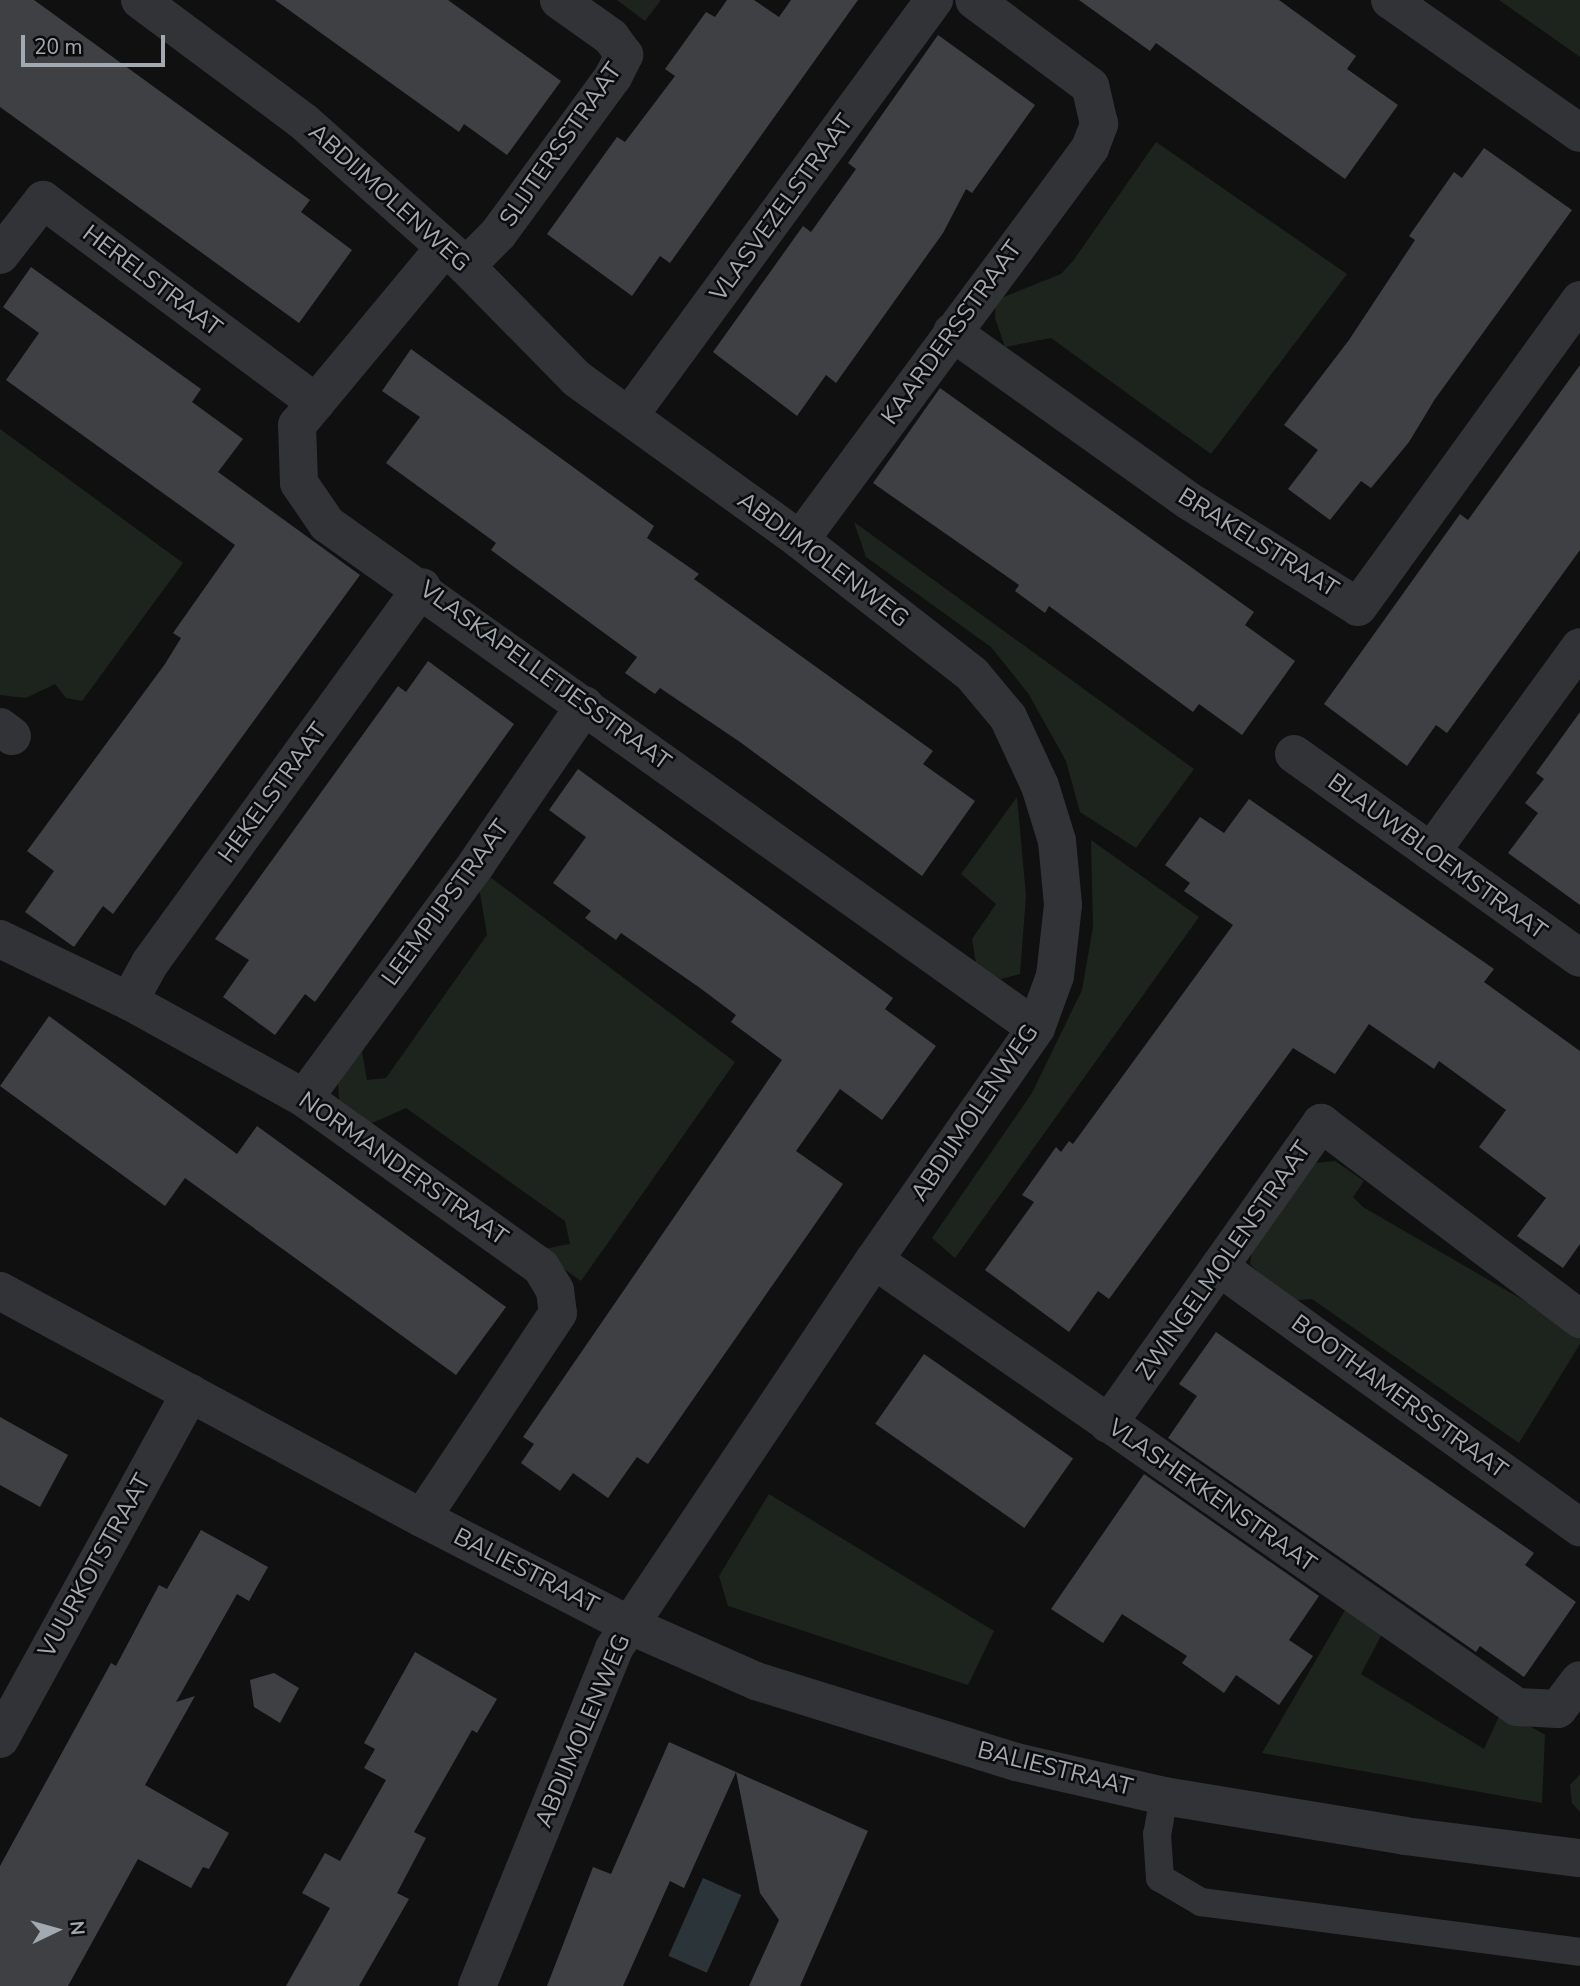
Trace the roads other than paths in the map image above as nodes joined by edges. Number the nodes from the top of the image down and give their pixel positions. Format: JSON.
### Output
{"nodes":[{"id":1,"x":140,"y":0,"type":"edge"},
{"id":2,"x":559,"y":0,"type":"edge"},
{"id":3,"x":934,"y":0,"type":"edge"},
{"id":4,"x":974,"y":0,"type":"edge"},
{"id":5,"x":1390,"y":0,"type":"edge"},
{"id":6,"x":1580,"y":133,"type":"edge"},
{"id":7,"x":0,"y":255,"type":"edge"},
{"id":8,"x":455,"y":256,"type":"junction"},
{"id":9,"x":1580,"y":300,"type":"edge"},
{"id":10,"x":952,"y":331,"type":"junction"},
{"id":11,"x":316,"y":403,"type":"junction"},
{"id":12,"x":629,"y":416,"type":"junction"},
{"id":13,"x":800,"y":540,"type":"junction"},
{"id":14,"x":422,"y":587,"type":"junction"},
{"id":15,"x":1580,"y":647,"type":"edge"},
{"id":16,"x":585,"y":705,"type":"junction"},
{"id":17,"x":1294,"y":754,"type":"dead end"},
{"id":18,"x":1431,"y":852,"type":"junction"},
{"id":19,"x":0,"y":939,"type":"edge"},
{"id":20,"x":1580,"y":958,"type":"edge"},
{"id":21,"x":129,"y":1001,"type":"junction"},
{"id":22,"x":1036,"y":1028,"type":"junction"},
{"id":23,"x":304,"y":1098,"type":"junction"},
{"id":24,"x":874,"y":1260,"type":"junction"},
{"id":25,"x":1219,"y":1267,"type":"junction"},
{"id":26,"x":0,"y":1291,"type":"edge"},
{"id":27,"x":1580,"y":1319,"type":"edge"},
{"id":28,"x":190,"y":1393,"type":"junction"},
{"id":29,"x":1108,"y":1424,"type":"junction"},
{"id":30,"x":422,"y":1518,"type":"junction"},
{"id":31,"x":1580,"y":1527,"type":"edge"},
{"id":32,"x":629,"y":1625,"type":"junction"},
{"id":33,"x":1569,"y":1694,"type":"edge"},
{"id":34,"x":0,"y":1739,"type":"edge"},
{"id":35,"x":1164,"y":1796,"type":"junction"},
{"id":36,"x":1580,"y":1858,"type":"edge"},
{"id":37,"x":1580,"y":1952,"type":"edge"},
{"id":38,"x":477,"y":1986,"type":"edge"}],
"edges":[{"from":1,"to":8,"type":"street","name":"ABDIJMOLENWEG"},
{"from":2,"to":8,"type":"street","name":"SLIJTERSSTRAAT"},
{"from":3,"to":12,"type":"street","name":"VLASVEZELSTRAAT"},
{"from":4,"to":10,"type":"street","name":"KAARDERSSTRAAT"},
{"from":5,"to":6,"type":"street"},
{"from":7,"to":11,"type":"street","name":"HERELSTRAAT"},
{"from":8,"to":11,"type":"street","name":"VLASKAPELLETJESSTRAAT"},
{"from":8,"to":12,"type":"street","name":"ABDIJMOLENWEG"},
{"from":9,"to":10,"type":"street","name":"BRAKELSTRAAT"},
{"from":10,"to":13,"type":"street","name":"KAARDERSSTRAAT"},
{"from":11,"to":14,"type":"street","name":"VLASKAPELLETJESSTRAAT"},
{"from":12,"to":13,"type":"street","name":"ABDIJMOLENWEG"},
{"from":13,"to":22,"type":"street","name":"ABDIJMOLENWEG"},
{"from":14,"to":16,"type":"street","name":"VLASKAPELLETJESSTRAAT"},
{"from":14,"to":21,"type":"street","name":"HEKELSTRAAT"},
{"from":15,"to":18,"type":"street"},
{"from":16,"to":22,"type":"street","name":"VLASKAPELLETJESSTRAAT"},
{"from":16,"to":23,"type":"street","name":"LEEMPIJPSTRAAT"},
{"from":17,"to":18,"type":"street","name":"BLAUWBLOEMSTRAAT"},
{"from":18,"to":20,"type":"street","name":"BLAUWBLOEMSTRAAT"},
{"from":19,"to":21,"type":"street","name":"NORMANDERSTRAAT"},
{"from":21,"to":23,"type":"street","name":"NORMANDERSTRAAT"},
{"from":22,"to":24,"type":"street","name":"ABDIJMOLENWEG"},
{"from":23,"to":30,"type":"street","name":"NORMANDERSTRAAT"},
{"from":24,"to":29,"type":"street","name":"VLASHEKKENSTRAAT"},
{"from":24,"to":32,"type":"street","name":"ABDIJMOLENWEG"},
{"from":25,"to":27,"type":"street","name":"ZWINGELMOLENSTRAAT"},
{"from":25,"to":29,"type":"street","name":"ZWINGELMOLENSTRAAT"},
{"from":25,"to":31,"type":"street","name":"BOOTHAMERSSTRAAT"},
{"from":26,"to":28,"type":"street","name":"BALIESTRAAT"},
{"from":28,"to":30,"type":"street","name":"BALIESTRAAT"},
{"from":28,"to":34,"type":"street","name":"VUURKOTSTRAAT"},
{"from":29,"to":33,"type":"street","name":"VLASHEKKENSTRAAT"},
{"from":30,"to":32,"type":"street","name":"BALIESTRAAT"},
{"from":32,"to":35,"type":"street","name":"BALIESTRAAT"},
{"from":32,"to":38,"type":"street","name":"ABDIJMOLENWEG"},
{"from":35,"to":36,"type":"street","name":"BALIESTRAAT"},
{"from":35,"to":37,"type":"lane","name":"BALIESTRAAT"}]}
